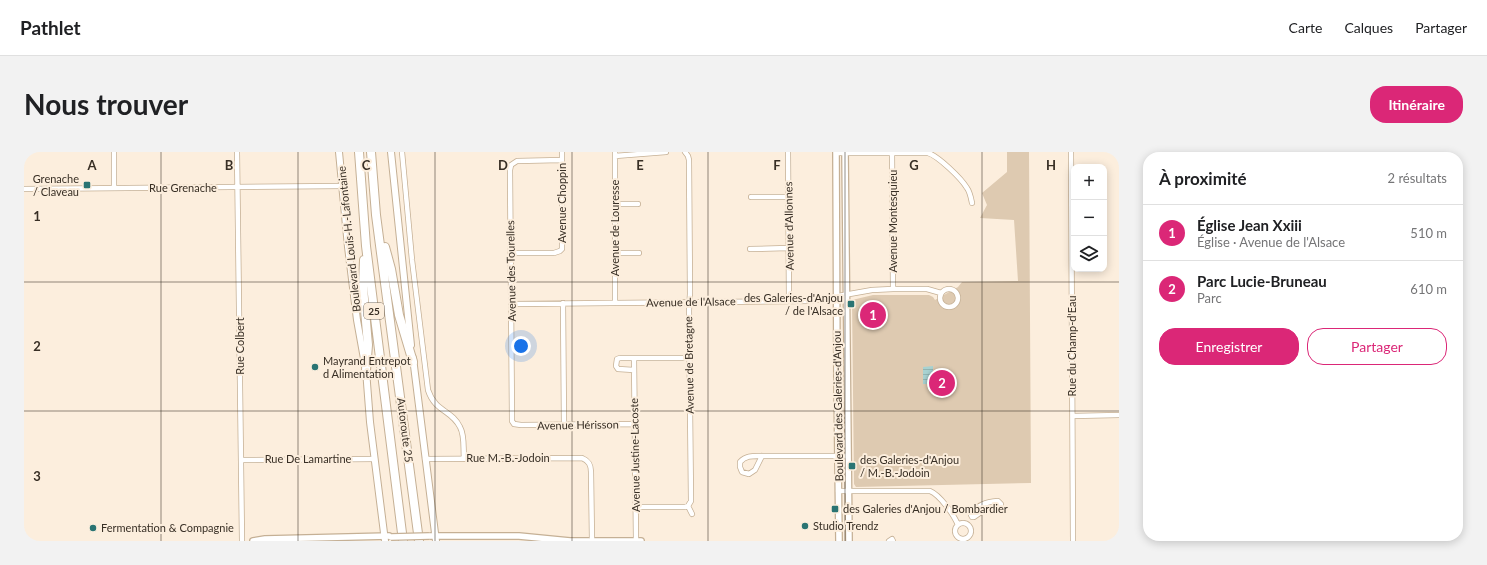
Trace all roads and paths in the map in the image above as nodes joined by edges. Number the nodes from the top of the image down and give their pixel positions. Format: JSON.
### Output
{"nodes":[{"id":1,"x":114,"y":152,"type":"edge"},
{"id":2,"x":237,"y":152,"type":"edge"},
{"id":3,"x":339,"y":152,"type":"edge"},
{"id":4,"x":359,"y":152,"type":"edge"},
{"id":5,"x":371,"y":152,"type":"edge"},
{"id":6,"x":391,"y":152,"type":"edge"},
{"id":7,"x":402,"y":152,"type":"edge"},
{"id":8,"x":562,"y":152,"type":"edge"},
{"id":9,"x":666,"y":152,"type":"edge"},
{"id":10,"x":685,"y":152,"type":"edge"},
{"id":11,"x":788,"y":152,"type":"edge"},
{"id":12,"x":1071,"y":152,"type":"edge"},
{"id":13,"x":836,"y":153,"type":"edge"},
{"id":14,"x":845,"y":153,"type":"edge"},
{"id":15,"x":892,"y":153,"type":"edge"},
{"id":16,"x":615,"y":154,"type":"edge"},
{"id":17,"x":562,"y":160,"type":"junction"},
{"id":18,"x":342,"y":186,"type":"junction"},
{"id":19,"x":114,"y":188,"type":"junction"},
{"id":20,"x":238,"y":188,"type":"junction"},
{"id":21,"x":24,"y":189,"type":"edge"},
{"id":22,"x":751,"y":197,"type":"dead end"},
{"id":23,"x":788,"y":197,"type":"junction"},
{"id":24,"x":972,"y":203,"type":"dead end"},
{"id":25,"x":615,"y":204,"type":"junction"},
{"id":26,"x":638,"y":204,"type":"dead end"},
{"id":27,"x":376,"y":215,"type":"junction"},
{"id":28,"x":365,"y":233,"type":"junction"},
{"id":29,"x":789,"y":248,"type":"junction"},
{"id":30,"x":750,"y":249,"type":"dead end"},
{"id":31,"x":510,"y":253,"type":"junction"},
{"id":32,"x":616,"y":253,"type":"junction"},
{"id":33,"x":640,"y":253,"type":"dead end"},
{"id":34,"x":893,"y":289,"type":"junction"},
{"id":35,"x":941,"y":293,"type":"dead end"},
{"id":36,"x":846,"y":295,"type":"junction"},
{"id":37,"x":837,"y":297,"type":"junction"},
{"id":38,"x":789,"y":301,"type":"junction"},
{"id":39,"x":563,"y":303,"type":"junction"},
{"id":40,"x":615,"y":303,"type":"junction"},
{"id":41,"x":689,"y":303,"type":"junction"},
{"id":42,"x":511,"y":304,"type":"junction"},
{"id":43,"x":634,"y":358,"type":"junction"},
{"id":44,"x":689,"y":358,"type":"junction"},
{"id":45,"x":413,"y":362,"type":"junction"},
{"id":46,"x":366,"y":370,"type":"junction"},
{"id":47,"x":634,"y":370,"type":"junction"},
{"id":48,"x":837,"y":379,"type":"junction"},
{"id":49,"x":848,"y":379,"type":"junction"},
{"id":50,"x":1119,"y":415,"type":"edge"},
{"id":51,"x":1073,"y":416,"type":"junction"},
{"id":52,"x":564,"y":424,"type":"junction"},
{"id":53,"x":635,"y":424,"type":"junction"},
{"id":54,"x":521,"y":425,"type":"joint"},
{"id":55,"x":762,"y":456,"type":"junction"},
{"id":56,"x":838,"y":456,"type":"junction"},
{"id":57,"x":848,"y":456,"type":"junction"},
{"id":58,"x":464,"y":458,"type":"junction"},
{"id":59,"x":375,"y":459,"type":"junction"},
{"id":60,"x":425,"y":459,"type":"junction"},
{"id":61,"x":241,"y":460,"type":"junction"},
{"id":62,"x":396,"y":483,"type":"junction"},
{"id":63,"x":838,"y":491,"type":"junction"},
{"id":64,"x":849,"y":491,"type":"junction"},
{"id":65,"x":688,"y":506,"type":"junction"},
{"id":66,"x":636,"y":507,"type":"junction"},
{"id":67,"x":415,"y":508,"type":"junction"},
{"id":68,"x":692,"y":514,"type":"dead end"},
{"id":69,"x":972,"y":517,"type":"junction"},
{"id":70,"x":967,"y":524,"type":"junction"},
{"id":71,"x":958,"y":525,"type":"junction"},
{"id":72,"x":969,"y":536,"type":"junction"},
{"id":73,"x":390,"y":539,"type":"edge"},
{"id":74,"x":431,"y":539,"type":"edge"},
{"id":75,"x":636,"y":540,"type":"edge"},
{"id":76,"x":242,"y":541,"type":"edge"},
{"id":77,"x":254,"y":541,"type":"edge"},
{"id":78,"x":403,"y":541,"type":"edge"},
{"id":79,"x":419,"y":541,"type":"edge"},
{"id":80,"x":569,"y":541,"type":"edge"},
{"id":81,"x":591,"y":541,"type":"edge"},
{"id":82,"x":641,"y":541,"type":"edge"},
{"id":83,"x":839,"y":541,"type":"edge"},
{"id":84,"x":849,"y":541,"type":"edge"},
{"id":85,"x":889,"y":541,"type":"edge"},
{"id":86,"x":893,"y":541,"type":"edge"},
{"id":87,"x":972,"y":541,"type":"edge"},
{"id":88,"x":1073,"y":541,"type":"edge"}],
"edges":[{"from":1,"to":19,"type":"street"},
{"from":2,"to":20,"type":"street","name":"Rue Colbert"},
{"from":3,"to":18,"type":"main road","name":"Boulevard Louis-H.-Lafontaine"},
{"from":4,"to":28,"type":"highway","name":"Autoroute 25","number":"25"},
{"from":5,"to":27,"type":"highway","name":"Autoroute 25","number":"25"},
{"from":6,"to":45,"type":"main road"},
{"from":7,"to":58,"type":"street"},
{"from":8,"to":17,"type":"street","name":"Avenue Choppin"},
{"from":9,"to":16,"type":"street"},
{"from":10,"to":41,"type":"street","name":"Avenue de Bretagne"},
{"from":11,"to":23,"type":"street","name":"Avenue d'Allonnes"},
{"from":12,"to":51,"type":"street","name":"Rue du Champ-d'Eau"},
{"from":13,"to":14,"type":"street"},
{"from":13,"to":37,"type":"street","name":"Boulevard des Galeries-d'Anjou"},
{"from":14,"to":15,"type":"street"},
{"from":14,"to":36,"type":"street","name":"Boulevard des Galeries-d'Anjou"},
{"from":15,"to":24,"type":"street"},
{"from":15,"to":34,"type":"street","name":"Avenue Montesquieu"},
{"from":16,"to":25,"type":"street","name":"Avenue de Louresse"},
{"from":17,"to":31,"type":"street","name":"Avenue des Tourelles"},
{"from":17,"to":31,"type":"street","name":"Avenue Choppin"},
{"from":18,"to":20,"type":"street","name":"Rue Grenache"},
{"from":18,"to":46,"type":"main road","name":"Boulevard Louis-H.-Lafontaine"},
{"from":19,"to":20,"type":"street","name":"Rue Grenache"},
{"from":19,"to":21,"type":"street","name":"Rue Grenache"},
{"from":20,"to":61,"type":"street","name":"Rue Colbert"},
{"from":22,"to":23,"type":"street"},
{"from":23,"to":29,"type":"street","name":"Avenue d'Allonnes"},
{"from":25,"to":26,"type":"street"},
{"from":25,"to":32,"type":"street","name":"Avenue de Louresse"},
{"from":27,"to":45,"type":"highway"},
{"from":27,"to":67,"type":"highway","name":"Autoroute 25","number":"25"},
{"from":28,"to":46,"type":"highway"},
{"from":28,"to":62,"type":"highway","name":"Autoroute 25","number":"25"},
{"from":29,"to":30,"type":"street"},
{"from":29,"to":38,"type":"street","name":"Avenue d'Allonnes"},
{"from":31,"to":42,"type":"street","name":"Avenue des Tourelles"},
{"from":32,"to":33,"type":"street"},
{"from":32,"to":40,"type":"street","name":"Avenue de Louresse"},
{"from":34,"to":35,"type":"street","name":"Avenue de l'Alsace"},
{"from":34,"to":36,"type":"street","name":"Avenue de l'Alsace"},
{"from":36,"to":37,"type":"street","name":"Avenue de l'Alsace"},
{"from":36,"to":49,"type":"street","name":"Boulevard des Galeries-d'Anjou"},
{"from":37,"to":38,"type":"street","name":"Avenue de l'Alsace"},
{"from":37,"to":48,"type":"street","name":"Boulevard des Galeries-d'Anjou"},
{"from":38,"to":41,"type":"street","name":"Avenue de l'Alsace"},
{"from":39,"to":40,"type":"street","name":"Avenue de l'Alsace"},
{"from":39,"to":42,"type":"street","name":"Avenue de l'Alsace"},
{"from":39,"to":52,"type":"street"},
{"from":40,"to":41,"type":"street","name":"Avenue de l'Alsace"},
{"from":41,"to":44,"type":"street","name":"Avenue de Bretagne"},
{"from":42,"to":54,"type":"street","name":"Avenue des Tourelles"},
{"from":43,"to":44,"type":"street"},
{"from":43,"to":47,"type":"street","name":"Avenue Justine-Lacoste"},
{"from":43,"to":47,"type":"street"},
{"from":44,"to":65,"type":"street","name":"Avenue de Bretagne"},
{"from":45,"to":60,"type":"main road"},
{"from":46,"to":59,"type":"main road","name":"Boulevard Louis-H.-Lafontaine"},
{"from":47,"to":53,"type":"street","name":"Avenue Justine-Lacoste"},
{"from":48,"to":49,"type":"street"},
{"from":48,"to":56,"type":"street","name":"Boulevard des Galeries-d'Anjou"},
{"from":49,"to":57,"type":"street","name":"Boulevard des Galeries-d'Anjou"},
{"from":50,"to":51,"type":"street"},
{"from":51,"to":88,"type":"street","name":"Rue du Champ-d'Eau"},
{"from":52,"to":53,"type":"street","name":"Avenue Hérisson"},
{"from":52,"to":54,"type":"street","name":"Avenue Hérisson"},
{"from":53,"to":66,"type":"street","name":"Avenue Justine-Lacoste"},
{"from":55,"to":55,"type":"street"},
{"from":55,"to":56,"type":"street"},
{"from":56,"to":57,"type":"street"},
{"from":56,"to":63,"type":"street","name":"Boulevard des Galeries-d'Anjou"},
{"from":57,"to":64,"type":"street","name":"Boulevard des Galeries-d'Anjou"},
{"from":58,"to":60,"type":"street","name":"Rue M.-B.-Jodoin"},
{"from":58,"to":81,"type":"street","name":"Rue M.-B.-Jodoin"},
{"from":59,"to":61,"type":"street","name":"Rue De Lamartine"},
{"from":59,"to":73,"type":"main road","name":"Boulevard Louis-H.-Lafontaine"},
{"from":60,"to":74,"type":"main road"},
{"from":61,"to":76,"type":"street","name":"Rue Colbert"},
{"from":62,"to":73,"type":"highway"},
{"from":62,"to":78,"type":"highway","name":"Autoroute 25","number":"25"},
{"from":63,"to":64,"type":"street"},
{"from":63,"to":83,"type":"street","name":"Boulevard des Galeries-d'Anjou"},
{"from":64,"to":71,"type":"street"},
{"from":64,"to":84,"type":"street","name":"Boulevard des Galeries-d'Anjou"},
{"from":65,"to":66,"type":"street"},
{"from":65,"to":68,"type":"street"},
{"from":66,"to":75,"type":"street","name":"Avenue Justine-Lacoste"},
{"from":67,"to":74,"type":"highway"},
{"from":67,"to":79,"type":"highway","name":"Autoroute 25","number":"25"},
{"from":69,"to":69,"type":"street"},
{"from":69,"to":70,"type":"street"},
{"from":70,"to":71,"type":"street"},
{"from":70,"to":72,"type":"street"},
{"from":71,"to":72,"type":"street"},
{"from":72,"to":87,"type":"street"},
{"from":73,"to":74,"type":"street","bridge":true},
{"from":73,"to":77,"type":"street"},
{"from":74,"to":80,"type":"street"},
{"from":75,"to":81,"type":"street"},
{"from":75,"to":82,"type":"street"},
{"from":80,"to":81,"type":"street"},
{"from":85,"to":86,"type":"street"}]}
